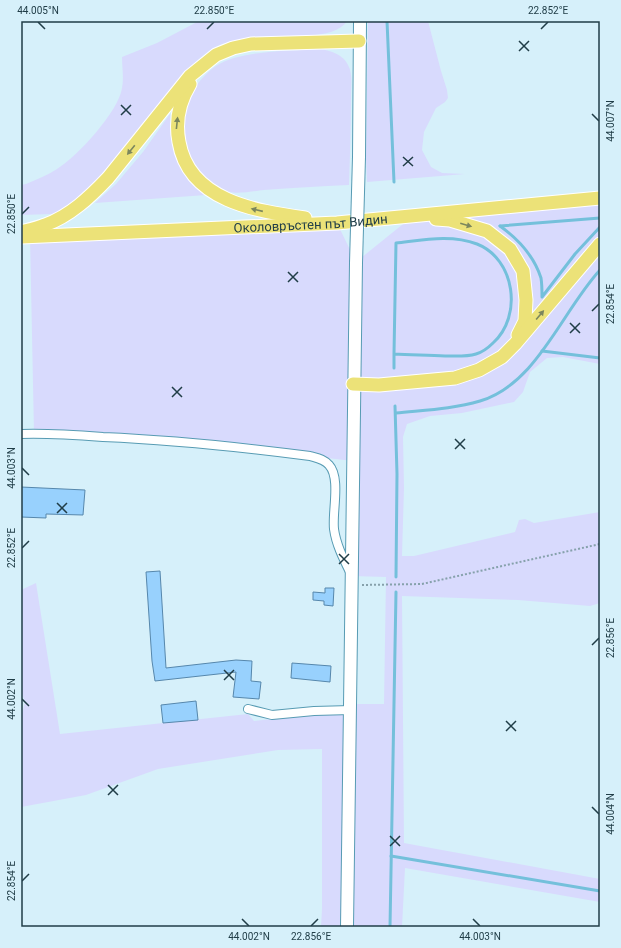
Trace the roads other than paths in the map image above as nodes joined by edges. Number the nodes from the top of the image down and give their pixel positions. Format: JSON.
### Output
{"nodes":[{"id":1,"x":360,"y":21,"type":"edge"},
{"id":2,"x":359,"y":41,"type":"junction"},
{"id":3,"x":201,"y":67,"type":"junction"},
{"id":4,"x":600,"y":198,"type":"edge"},
{"id":5,"x":414,"y":216,"type":"junction"},
{"id":6,"x":337,"y":222,"type":"junction"},
{"id":7,"x":21,"y":232,"type":"edge"},
{"id":8,"x":21,"y":237,"type":"edge"},
{"id":9,"x":600,"y":244,"type":"edge"},
{"id":10,"x":514,"y":344,"type":"junction"},
{"id":11,"x":354,"y":384,"type":"junction"},
{"id":12,"x":21,"y":434,"type":"edge"},
{"id":13,"x":352,"y":581,"type":"junction"},
{"id":14,"x":248,"y":709,"type":"dead end"},
{"id":15,"x":351,"y":710,"type":"junction"},
{"id":16,"x":347,"y":927,"type":"edge"}],
"edges":[{"from":1,"to":2,"type":"main road"},
{"from":2,"to":3,"type":"main road"},
{"from":2,"to":11,"type":"main road","bridge":true},
{"from":6,"to":3,"type":"main road","one_way":true},
{"from":3,"to":7,"type":"main road","one_way":true},
{"from":4,"to":5,"type":"main road","name":"Околовръстен път Видин"},
{"from":5,"to":6,"type":"main road","name":"Околовръстен път Видин"},
{"from":5,"to":10,"type":"main road","one_way":true},
{"from":6,"to":8,"type":"main road","name":"Околовръстен път Видин"},
{"from":10,"to":9,"type":"main road","one_way":true},
{"from":10,"to":11,"type":"main road"},
{"from":11,"to":13,"type":"main road"},
{"from":12,"to":13,"type":"street"},
{"from":13,"to":15,"type":"main road"},
{"from":14,"to":15,"type":"street"},
{"from":15,"to":16,"type":"main road"}]}
